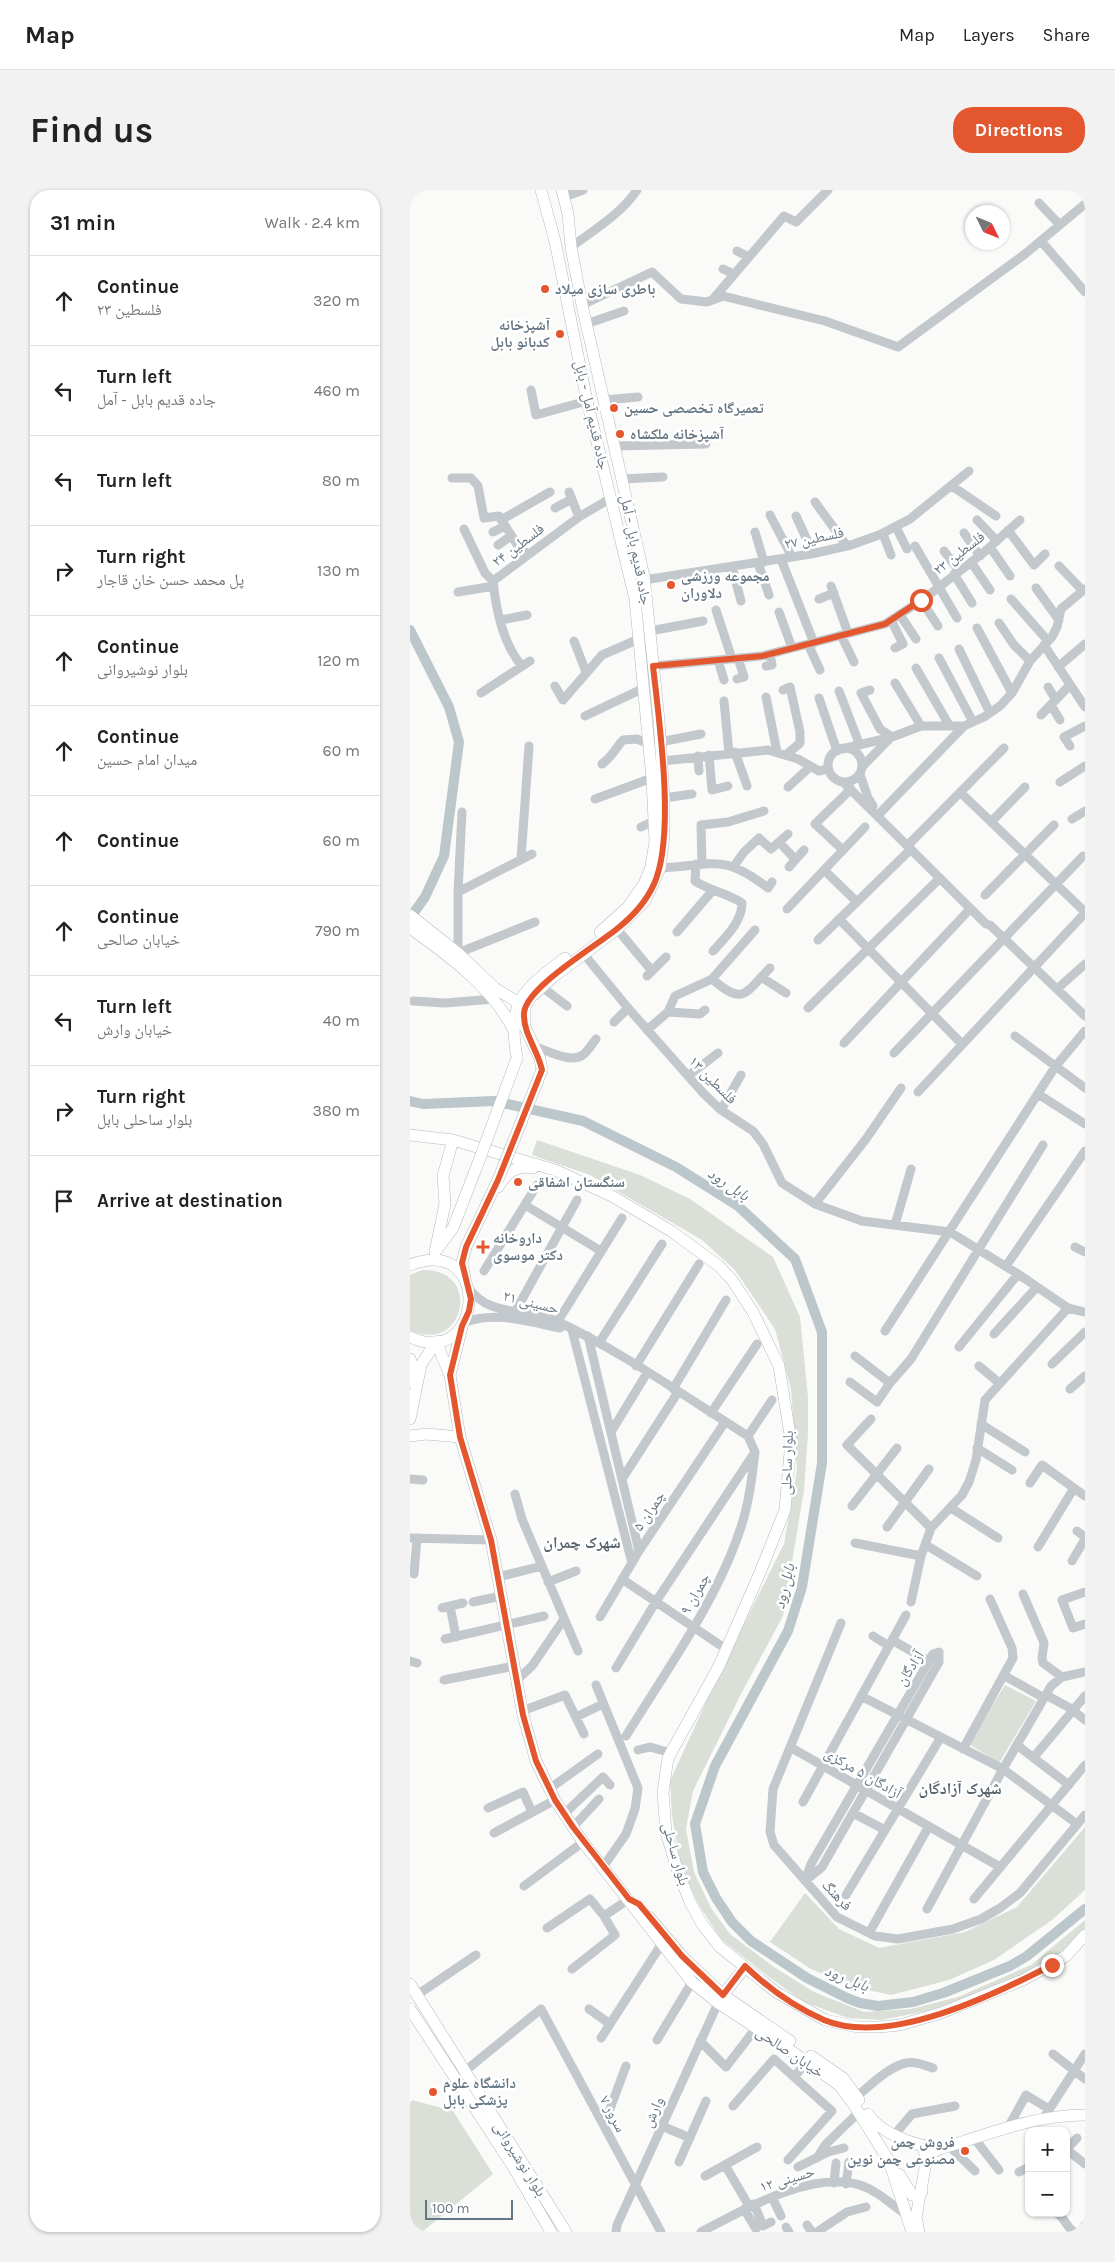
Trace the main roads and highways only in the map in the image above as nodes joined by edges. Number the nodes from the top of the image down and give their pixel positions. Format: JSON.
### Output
{"nodes":[{"id":1,"x":541,"y":190,"type":"edge"},
{"id":2,"x":563,"y":194,"type":"edge"},
{"id":3,"x":568,"y":214,"type":"junction"},
{"id":4,"x":555,"y":241,"type":"junction"},
{"id":5,"x":655,"y":743,"type":"junction"},
{"id":6,"x":410,"y":915,"type":"edge"},
{"id":7,"x":410,"y":928,"type":"edge"},
{"id":8,"x":425,"y":932,"type":"junction"},
{"id":9,"x":522,"y":1004,"type":"junction"},
{"id":10,"x":513,"y":1029,"type":"junction"},
{"id":11,"x":410,"y":1135,"type":"edge"},
{"id":12,"x":453,"y":1140,"type":"junction"},
{"id":13,"x":555,"y":1170,"type":"junction"},
{"id":14,"x":481,"y":1215,"type":"junction"},
{"id":15,"x":436,"y":1252,"type":"junction"},
{"id":16,"x":426,"y":1260,"type":"junction"},
{"id":17,"x":410,"y":1265,"type":"edge"},
{"id":18,"x":466,"y":1284,"type":"junction"},
{"id":19,"x":463,"y":1324,"type":"junction"},
{"id":20,"x":410,"y":1337,"type":"edge"},
{"id":21,"x":437,"y":1341,"type":"junction"},
{"id":22,"x":441,"y":1354,"type":"junction"},
{"id":23,"x":416,"y":1364,"type":"edge"},
{"id":24,"x":450,"y":1375,"type":"junction"},
{"id":25,"x":410,"y":1386,"type":"edge"},
{"id":26,"x":410,"y":1419,"type":"edge"},
{"id":27,"x":410,"y":1436,"type":"edge"},
{"id":28,"x":460,"y":1437,"type":"junction"},
{"id":29,"x":629,"y":1899,"type":"junction"},
{"id":30,"x":1085,"y":1935,"type":"edge"},
{"id":31,"x":745,"y":1966,"type":"junction"},
{"id":32,"x":410,"y":1984,"type":"edge"},
{"id":33,"x":720,"y":1999,"type":"junction"},
{"id":34,"x":410,"y":2009,"type":"edge"},
{"id":35,"x":1085,"y":2115,"type":"edge"},
{"id":36,"x":890,"y":2132,"type":"junction"},
{"id":37,"x":873,"y":2136,"type":"junction"},
{"id":38,"x":921,"y":2146,"type":"junction"},
{"id":39,"x":945,"y":2146,"type":"junction"},
{"id":40,"x":887,"y":2157,"type":"junction"},
{"id":41,"x":927,"y":2157,"type":"junction"},
{"id":42,"x":922,"y":2192,"type":"junction"},
{"id":43,"x":912,"y":2217,"type":"junction"},
{"id":44,"x":563,"y":2227,"type":"edge"},
{"id":45,"x":551,"y":2232,"type":"edge"},
{"id":46,"x":912,"y":2232,"type":"edge"},
{"id":47,"x":919,"y":2232,"type":"edge"}],
"edges":[{"from":1,"to":4,"type":"main road","name":"جاده قدیم آمل - بابل"},
{"from":2,"to":3,"type":"main road","name":"جاده قدیم بابل - آمل"},
{"from":3,"to":4,"type":"main road"},
{"from":3,"to":5,"type":"main road","name":"جاده قدیم بابل - آمل"},
{"from":4,"to":5,"type":"main road","name":"جاده قدیم آمل - بابل"},
{"from":5,"to":9,"type":"main road","name":"جاده قدیم آمل - بابل"},
{"from":5,"to":9,"type":"main road","name":"جاده قدیم بابل - آمل"},
{"from":6,"to":8,"type":"main road"},
{"from":7,"to":8,"type":"main road"},
{"from":8,"to":9,"type":"main road"},
{"from":8,"to":10,"type":"main road"},
{"from":9,"to":10,"type":"main road"},
{"from":9,"to":14,"type":"main road","bridge":true},
{"from":10,"to":15,"type":"main road","bridge":true},
{"from":11,"to":12,"type":"main road","name":"بلوار ساحلی"},
{"from":12,"to":13,"type":"main road","name":"بلوار ساحلی"},
{"from":12,"to":15,"type":"main road"},
{"from":13,"to":14,"type":"main road"},
{"from":13,"to":31,"type":"main road","name":"بلوار ساحلی"},
{"from":14,"to":18,"type":"main road"},
{"from":15,"to":16,"type":"main road"},
{"from":16,"to":17,"type":"main road"},
{"from":16,"to":18,"type":"main road"},
{"from":18,"to":19,"type":"main road"},
{"from":19,"to":21,"type":"main road"},
{"from":19,"to":24,"type":"main road"},
{"from":20,"to":21,"type":"main road"},
{"from":21,"to":22,"type":"main road"},
{"from":21,"to":23,"type":"main road"},
{"from":22,"to":23,"type":"main road"},
{"from":22,"to":24,"type":"main road"},
{"from":23,"to":25,"type":"main road"},
{"from":23,"to":26,"type":"main road"},
{"from":24,"to":28,"type":"main road","name":"خيابان صالحی"},
{"from":27,"to":28,"type":"main road"},
{"from":28,"to":29,"type":"main road","name":"خيابان صالحی"},
{"from":29,"to":33,"type":"main road","name":"خيابان صالحی"},
{"from":29,"to":33,"type":"main road","name":"خيابان صالحی"},
{"from":30,"to":31,"type":"main road","name":"بلوار ساحلی"},
{"from":31,"to":33,"type":"main road"},
{"from":32,"to":44,"type":"main road","name":"بلوار نوشیروانی"},
{"from":33,"to":36,"type":"main road","name":"خيابان صالحی"},
{"from":33,"to":37,"type":"main road","name":"خيابان صالحی"},
{"from":34,"to":45,"type":"main road","name":"بلوار نوشیروانی"},
{"from":35,"to":39,"type":"main road"},
{"from":36,"to":37,"type":"main road"},
{"from":36,"to":38,"type":"main road","name":"خيابان صالحی"},
{"from":36,"to":40,"type":"main road"},
{"from":37,"to":40,"type":"main road","name":"خيابان صالحی"},
{"from":38,"to":39,"type":"main road","name":"خيابان صالحی"},
{"from":38,"to":41,"type":"main road"},
{"from":39,"to":41,"type":"main road"},
{"from":40,"to":42,"type":"main road"},
{"from":40,"to":43,"type":"main road","name":"خيابان صالحی"},
{"from":41,"to":42,"type":"main road","name":"خيابان صالحی"},
{"from":42,"to":43,"type":"main road","name":"خيابان صالحی"},
{"from":43,"to":46,"type":"main road","name":"خيابان صالحی"},
{"from":43,"to":47,"type":"main road","name":"خيابان صالحی"}]}
